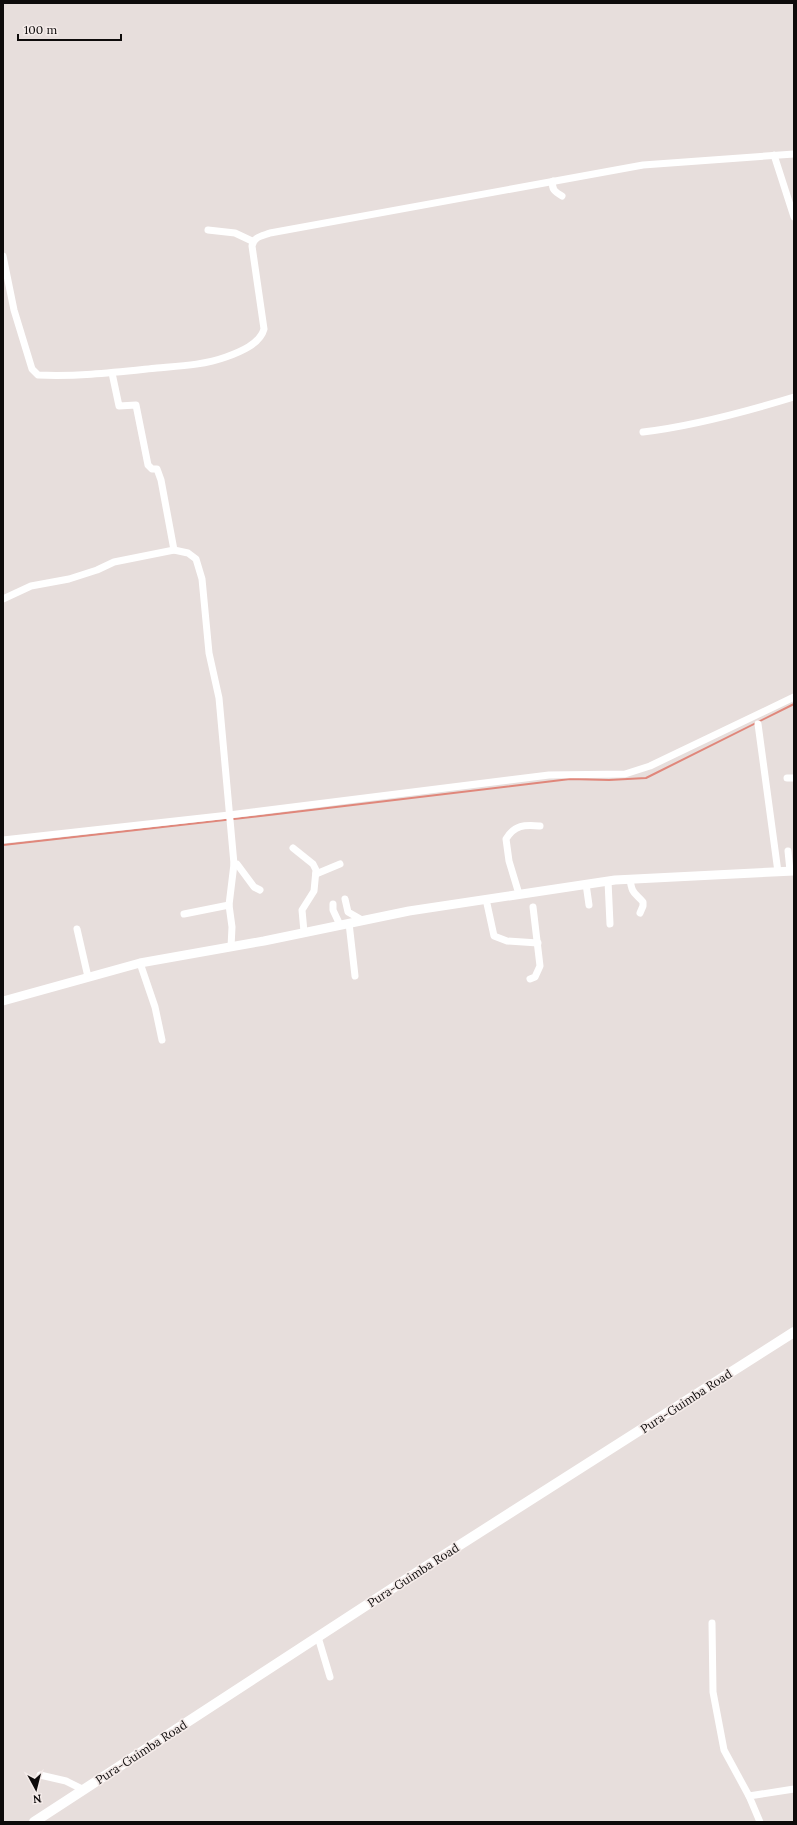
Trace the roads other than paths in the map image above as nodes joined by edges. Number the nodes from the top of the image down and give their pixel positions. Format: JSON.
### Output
{"nodes":[{"id":1,"x":794,"y":154,"type":"edge"},
{"id":2,"x":774,"y":155,"type":"junction"},
{"id":3,"x":553,"y":181,"type":"junction"},
{"id":4,"x":562,"y":196,"type":"dead end"},
{"id":5,"x":794,"y":217,"type":"edge"},
{"id":6,"x":208,"y":230,"type":"dead end"},
{"id":7,"x":252,"y":241,"type":"junction"},
{"id":8,"x":3,"y":256,"type":"edge"},
{"id":9,"x":112,"y":373,"type":"junction"},
{"id":10,"x":794,"y":397,"type":"edge"},
{"id":11,"x":643,"y":432,"type":"dead end"},
{"id":12,"x":174,"y":550,"type":"junction"},
{"id":13,"x":3,"y":599,"type":"edge"},
{"id":14,"x":794,"y":697,"type":"edge"},
{"id":15,"x":758,"y":724,"type":"dead end"},
{"id":16,"x":229,"y":815,"type":"junction"},
{"id":17,"x":540,"y":826,"type":"dead end"},
{"id":18,"x":3,"y":840,"type":"edge"},
{"id":19,"x":293,"y":848,"type":"dead end"},
{"id":20,"x":788,"y":851,"type":"dead end"},
{"id":21,"x":234,"y":864,"type":"junction"},
{"id":22,"x":340,"y":864,"type":"dead end"},
{"id":23,"x":792,"y":871,"type":"edge"},
{"id":24,"x":778,"y":872,"type":"junction"},
{"id":25,"x":316,"y":874,"type":"junction"},
{"id":26,"x":630,"y":879,"type":"junction"},
{"id":27,"x":608,"y":881,"type":"junction"},
{"id":28,"x":586,"y":884,"type":"junction"},
{"id":29,"x":260,"y":890,"type":"dead end"},
{"id":30,"x":519,"y":894,"type":"junction"},
{"id":31,"x":345,"y":899,"type":"dead end"},
{"id":32,"x":486,"y":899,"type":"junction"},
{"id":33,"x":333,"y":904,"type":"dead end"},
{"id":34,"x":229,"y":905,"type":"junction"},
{"id":35,"x":589,"y":905,"type":"dead end"},
{"id":36,"x":533,"y":907,"type":"dead end"},
{"id":37,"x":640,"y":913,"type":"dead end"},
{"id":38,"x":184,"y":914,"type":"dead end"},
{"id":39,"x":362,"y":920,"type":"junction"},
{"id":40,"x":344,"y":924,"type":"junction"},
{"id":41,"x":610,"y":924,"type":"dead end"},
{"id":42,"x":77,"y":929,"type":"dead end"},
{"id":43,"x":304,"y":932,"type":"junction"},
{"id":44,"x":538,"y":943,"type":"junction"},
{"id":45,"x":232,"y":947,"type":"junction"},
{"id":46,"x":140,"y":963,"type":"junction"},
{"id":47,"x":356,"y":976,"type":"dead end"},
{"id":48,"x":88,"y":977,"type":"junction"},
{"id":49,"x":530,"y":979,"type":"dead end"},
{"id":50,"x":3,"y":1001,"type":"edge"},
{"id":51,"x":162,"y":1040,"type":"dead end"},
{"id":52,"x":794,"y":1332,"type":"edge"},
{"id":53,"x":712,"y":1623,"type":"dead end"},
{"id":54,"x":318,"y":1637,"type":"junction"},
{"id":55,"x":330,"y":1677,"type":"dead end"},
{"id":56,"x":40,"y":1775,"type":"dead end"},
{"id":57,"x":794,"y":1789,"type":"edge"},
{"id":58,"x":84,"y":1790,"type":"junction"},
{"id":59,"x":749,"y":1796,"type":"junction"},
{"id":60,"x":34,"y":1822,"type":"edge"},
{"id":61,"x":760,"y":1822,"type":"edge"}],
"edges":[{"from":1,"to":2,"type":"street"},
{"from":2,"to":3,"type":"street"},
{"from":2,"to":5,"type":"street"},
{"from":3,"to":4,"type":"street"},
{"from":3,"to":7,"type":"street"},
{"from":6,"to":7,"type":"street"},
{"from":7,"to":9,"type":"street"},
{"from":8,"to":9,"type":"street"},
{"from":9,"to":12,"type":"street"},
{"from":10,"to":11,"type":"street"},
{"from":12,"to":13,"type":"street"},
{"from":12,"to":16,"type":"street"},
{"from":14,"to":16,"type":"street"},
{"from":15,"to":24,"type":"street"},
{"from":16,"to":18,"type":"street"},
{"from":16,"to":21,"type":"street"},
{"from":17,"to":30,"type":"street"},
{"from":19,"to":25,"type":"street"},
{"from":20,"to":23,"type":"street"},
{"from":21,"to":29,"type":"street"},
{"from":21,"to":34,"type":"street"},
{"from":22,"to":25,"type":"street"},
{"from":23,"to":24,"type":"street"},
{"from":24,"to":26,"type":"street"},
{"from":25,"to":43,"type":"street"},
{"from":26,"to":27,"type":"street"},
{"from":26,"to":37,"type":"street"},
{"from":27,"to":28,"type":"street"},
{"from":27,"to":41,"type":"street"},
{"from":28,"to":30,"type":"street"},
{"from":28,"to":35,"type":"street"},
{"from":30,"to":32,"type":"street"},
{"from":31,"to":39,"type":"street"},
{"from":32,"to":39,"type":"street"},
{"from":32,"to":44,"type":"street"},
{"from":33,"to":40,"type":"street"},
{"from":34,"to":38,"type":"street"},
{"from":34,"to":45,"type":"street"},
{"from":36,"to":44,"type":"street"},
{"from":39,"to":40,"type":"street"},
{"from":40,"to":43,"type":"street"},
{"from":40,"to":47,"type":"street"},
{"from":42,"to":48,"type":"street"},
{"from":43,"to":45,"type":"street"},
{"from":44,"to":49,"type":"street"},
{"from":45,"to":46,"type":"street"},
{"from":46,"to":48,"type":"street"},
{"from":46,"to":51,"type":"street"},
{"from":48,"to":50,"type":"street"},
{"from":52,"to":54,"type":"main road","name":"Pura-Guimba Road"},
{"from":53,"to":59,"type":"street"},
{"from":54,"to":55,"type":"street"},
{"from":54,"to":58,"type":"main road","name":"Pura-Guimba Road"},
{"from":56,"to":58,"type":"street"},
{"from":57,"to":59,"type":"street"},
{"from":58,"to":60,"type":"main road","name":"Pura-Guimba Road"},
{"from":59,"to":61,"type":"street"}]}
